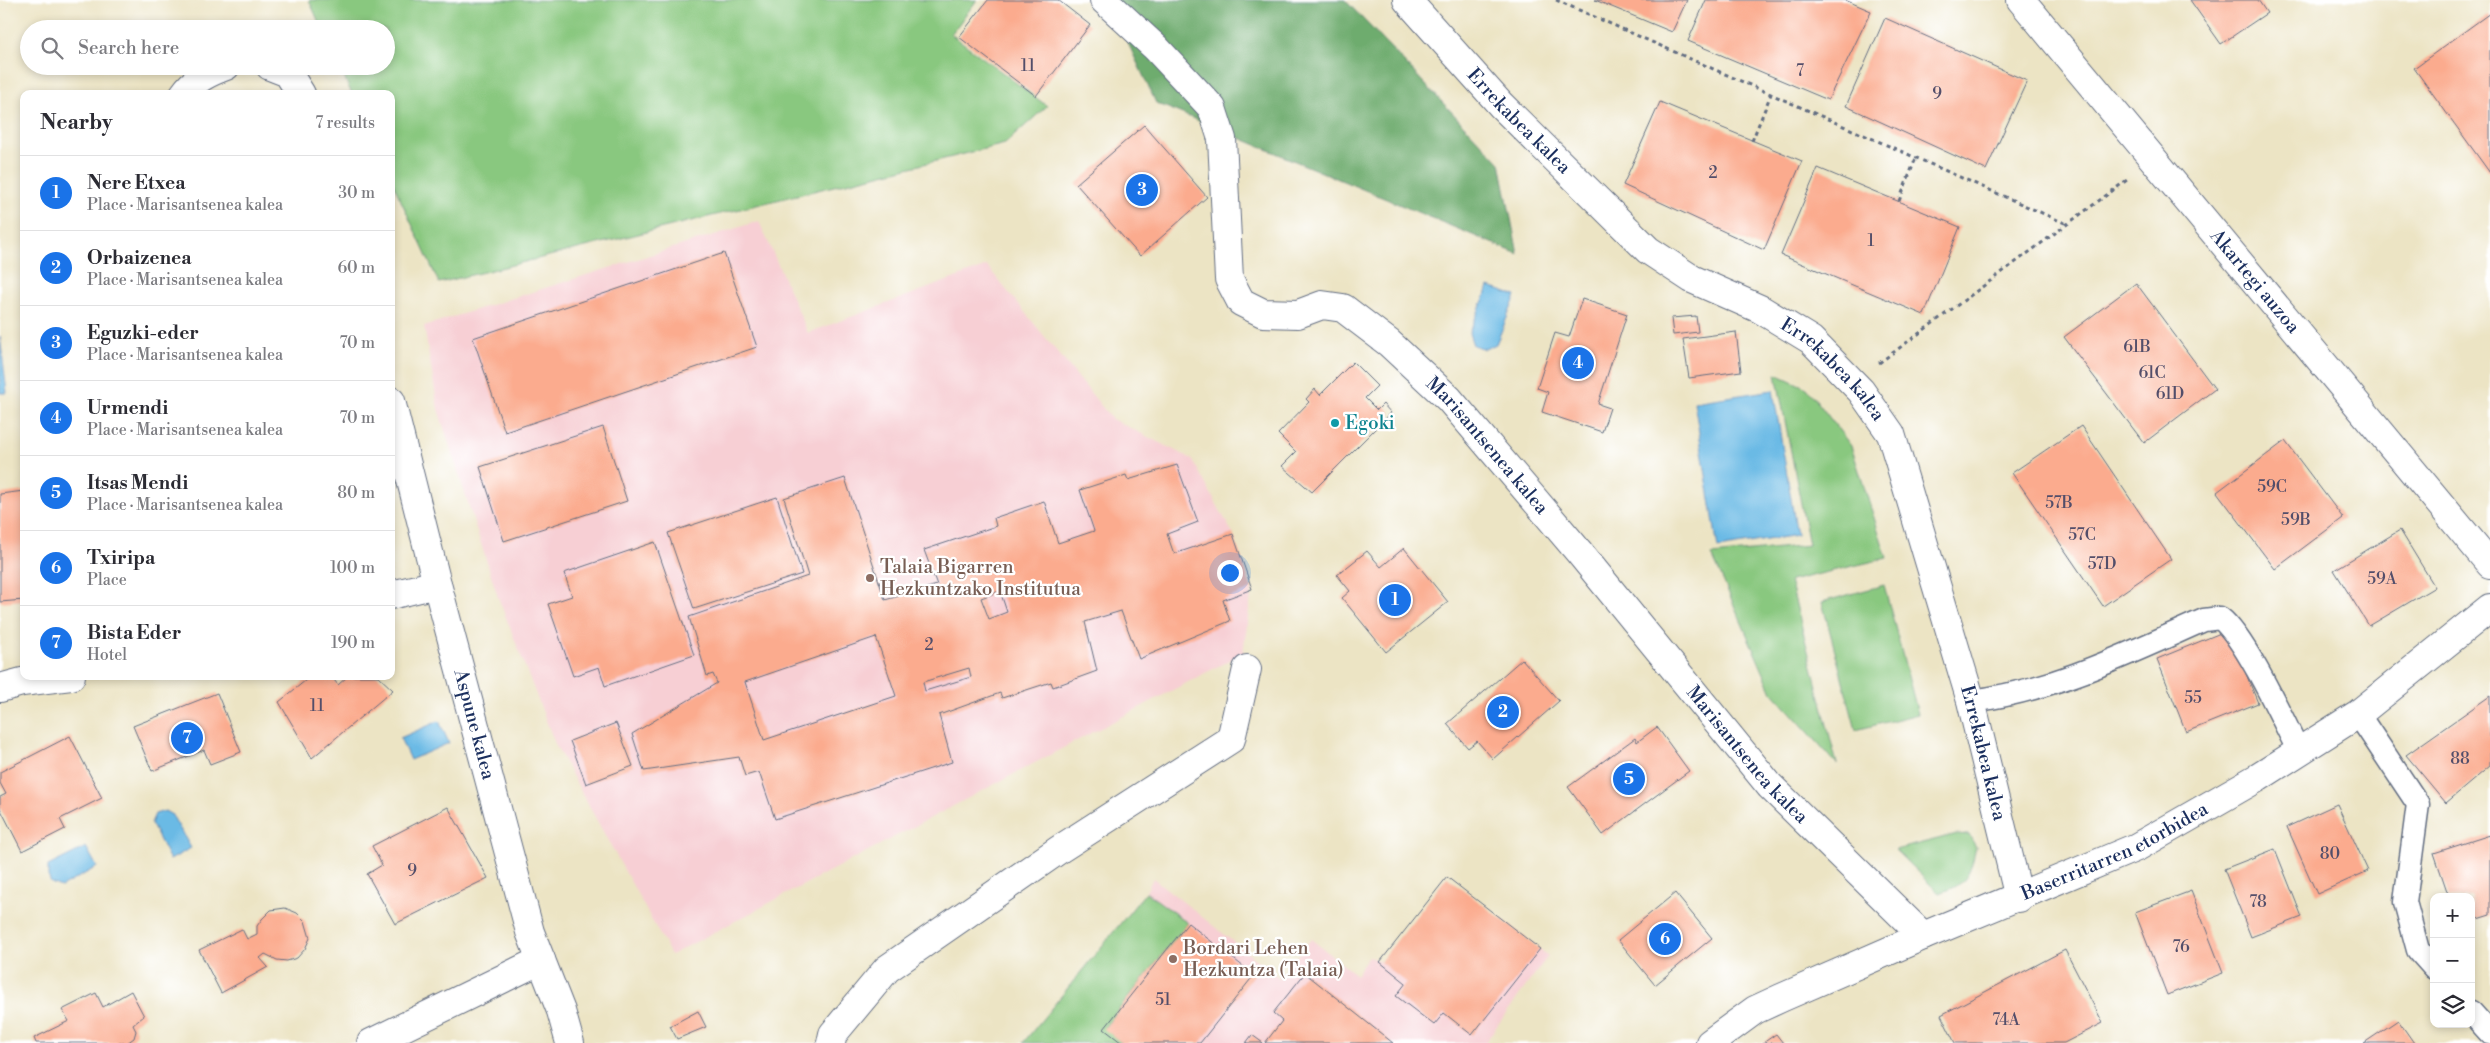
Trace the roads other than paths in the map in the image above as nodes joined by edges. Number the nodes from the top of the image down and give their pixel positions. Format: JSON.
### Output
{"nodes":[{"id":1,"x":1104,"y":0,"type":"edge"},
{"id":2,"x":1407,"y":0,"type":"edge"},
{"id":3,"x":2021,"y":0,"type":"edge"},
{"id":4,"x":204,"y":75,"type":"edge"},
{"id":5,"x":289,"y":75,"type":"edge"},
{"id":6,"x":186,"y":90,"type":"edge"},
{"id":7,"x":299,"y":90,"type":"edge"},
{"id":8,"x":395,"y":417,"type":"edge"},
{"id":9,"x":2490,"y":564,"type":"edge"},
{"id":10,"x":437,"y":584,"type":"junction"},
{"id":11,"x":395,"y":594,"type":"edge"},
{"id":12,"x":2490,"y":608,"type":"edge"},
{"id":13,"x":1247,"y":670,"type":"dead end"},
{"id":14,"x":38,"y":680,"type":"edge"},
{"id":15,"x":0,"y":688,"type":"edge"},
{"id":16,"x":1971,"y":701,"type":"junction"},
{"id":17,"x":2358,"y":714,"type":"junction"},
{"id":18,"x":2299,"y":752,"type":"junction"},
{"id":19,"x":2019,"y":898,"type":"junction"},
{"id":20,"x":1923,"y":936,"type":"junction"},
{"id":21,"x":540,"y":960,"type":"junction"},
{"id":22,"x":2430,"y":964,"type":"edge"},
{"id":23,"x":2475,"y":1016,"type":"edge"},
{"id":24,"x":2490,"y":1033,"type":"edge"},
{"id":25,"x":371,"y":1043,"type":"edge"},
{"id":26,"x":570,"y":1043,"type":"edge"},
{"id":27,"x":831,"y":1043,"type":"edge"},
{"id":28,"x":1710,"y":1043,"type":"edge"}],
"edges":[{"from":1,"to":20,"type":"street","name":"Marisantsenea kalea"},
{"from":2,"to":16,"type":"street","name":"Errekabea kalea"},
{"from":3,"to":9,"type":"street","name":"Akartegi auzoa"},
{"from":4,"to":6,"type":"street"},
{"from":5,"to":7,"type":"street"},
{"from":8,"to":10,"type":"street","name":"Aspune kalea"},
{"from":10,"to":11,"type":"street"},
{"from":10,"to":21,"type":"street","name":"Aspune kalea"},
{"from":12,"to":17,"type":"street","name":"Baserritarren etorbidea"},
{"from":13,"to":27,"type":"street"},
{"from":14,"to":15,"type":"street"},
{"from":16,"to":18,"type":"lane"},
{"from":16,"to":19,"type":"street","name":"Errekabea kalea"},
{"from":17,"to":18,"type":"street","name":"Baserritarren etorbidea"},
{"from":17,"to":22,"type":"lane"},
{"from":18,"to":19,"type":"street","name":"Baserritarren etorbidea"},
{"from":19,"to":20,"type":"street","name":"Baserritarren etorbidea"},
{"from":20,"to":28,"type":"street","name":"Baserritarren etorbidea"},
{"from":21,"to":25,"type":"street"},
{"from":21,"to":26,"type":"street","name":"Aspune kalea"},
{"from":23,"to":24,"type":"lane"}]}
